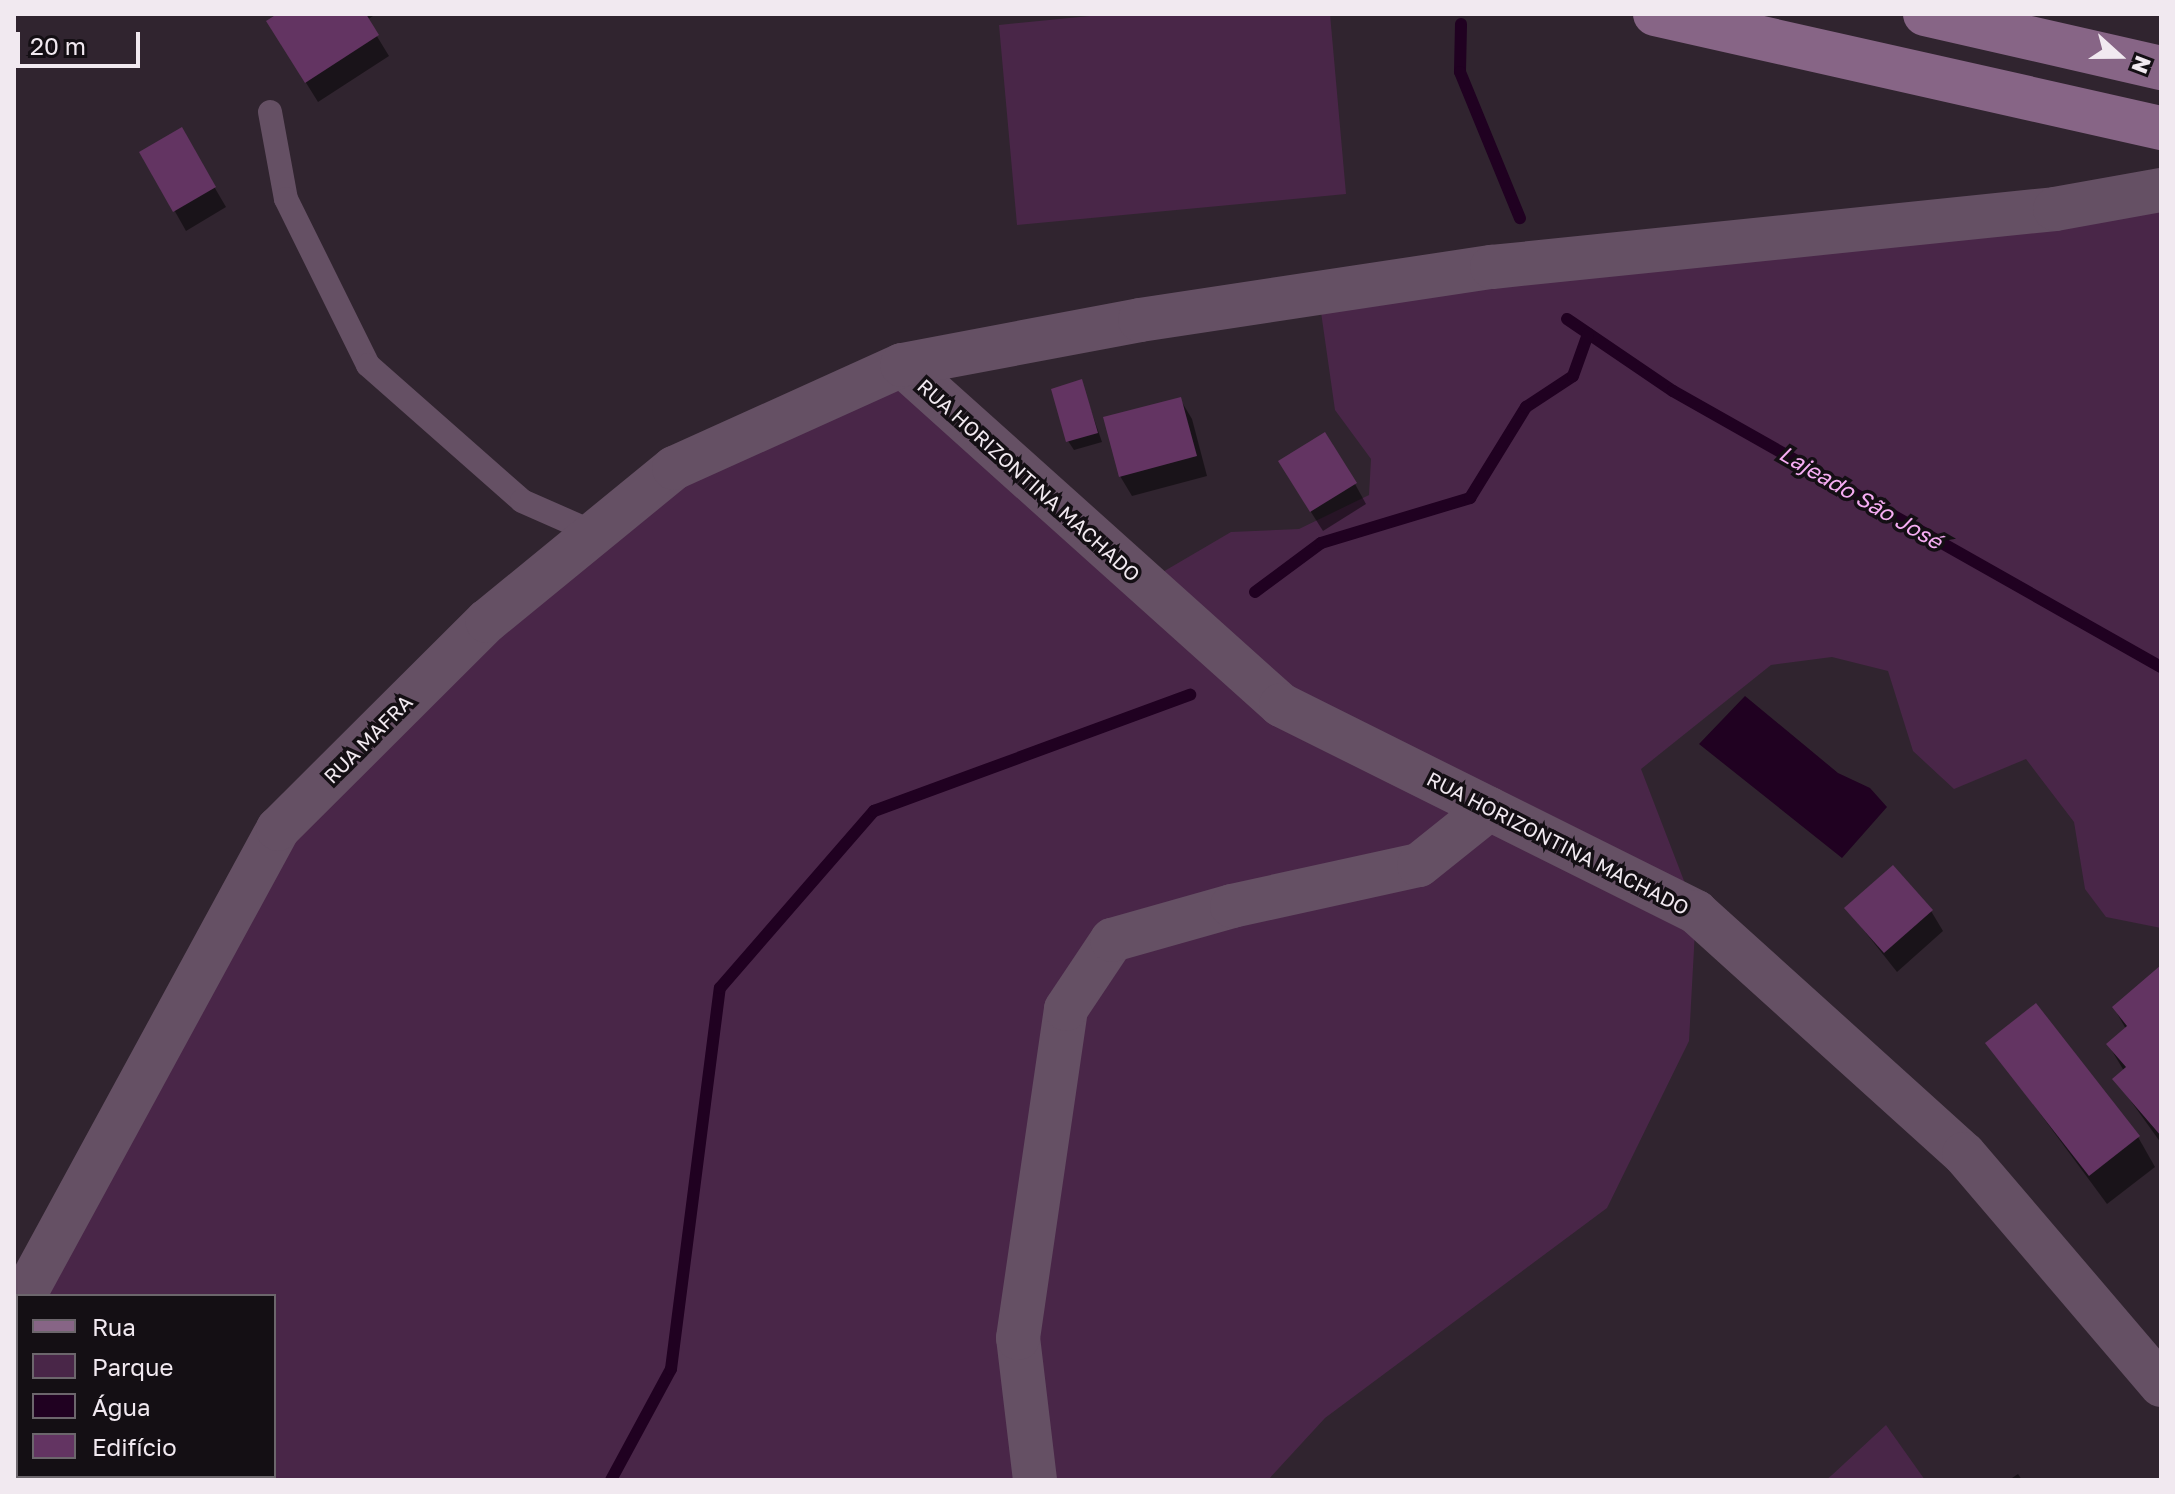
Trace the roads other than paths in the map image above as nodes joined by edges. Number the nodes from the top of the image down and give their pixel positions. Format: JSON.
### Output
{"nodes":[{"id":1,"x":1655,"y":14,"type":"edge"},
{"id":2,"x":1925,"y":14,"type":"edge"},
{"id":3,"x":1699,"y":19,"type":"edge"},
{"id":4,"x":1764,"y":26,"type":"edge"},
{"id":5,"x":2161,"y":68,"type":"edge"},
{"id":6,"x":270,"y":112,"type":"dead end"},
{"id":7,"x":2161,"y":128,"type":"edge"},
{"id":8,"x":2161,"y":190,"type":"edge"},
{"id":9,"x":902,"y":365,"type":"junction"},
{"id":10,"x":595,"y":533,"type":"junction"},
{"id":11,"x":1489,"y":809,"type":"junction"},
{"id":12,"x":25,"y":1294,"type":"edge"},
{"id":13,"x":2161,"y":1385,"type":"edge"},
{"id":14,"x":1035,"y":1480,"type":"edge"}],
"edges":[{"from":1,"to":3,"type":"main road"},
{"from":2,"to":5,"type":"main road"},
{"from":3,"to":4,"type":"main road"},
{"from":4,"to":7,"type":"main road"},
{"from":6,"to":10,"type":"lane"},
{"from":8,"to":9,"type":"street","name":"RUA MAFRA"},
{"from":9,"to":10,"type":"street","name":"RUA MAFRA"},
{"from":9,"to":11,"type":"street","name":"RUA HORIZONTINA MACHADO"},
{"from":10,"to":12,"type":"street","name":"RUA MAFRA"},
{"from":11,"to":13,"type":"street","name":"RUA HORIZONTINA MACHADO"},
{"from":11,"to":14,"type":"street"}]}
